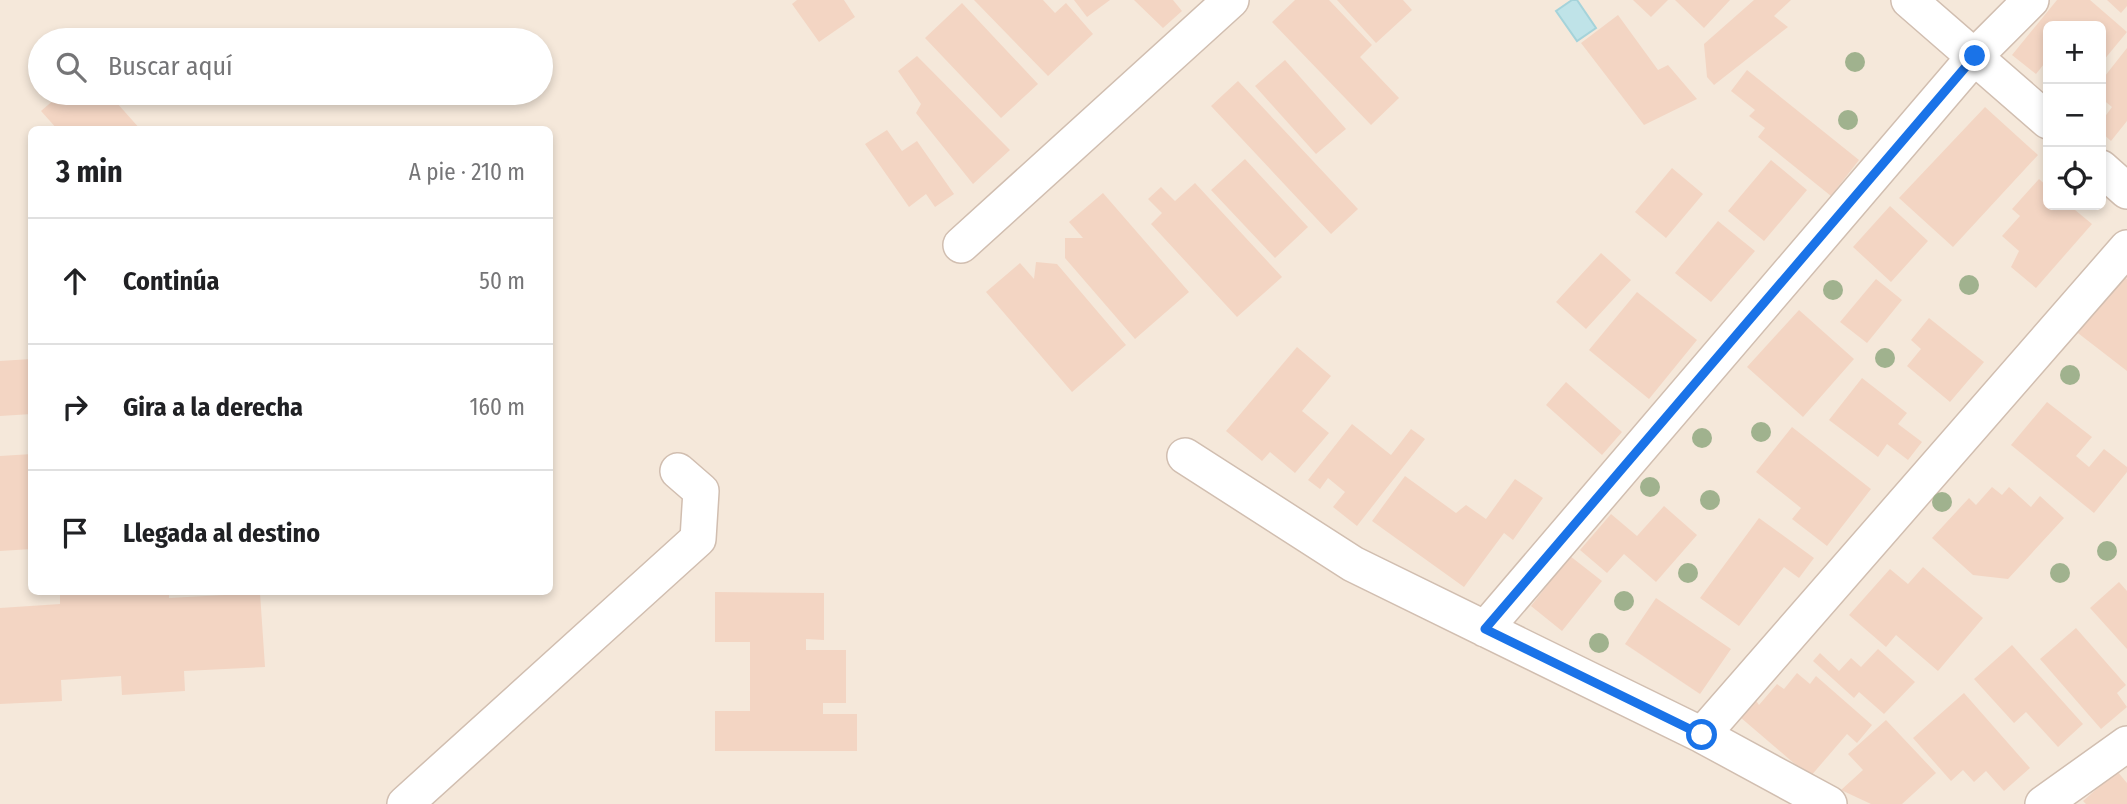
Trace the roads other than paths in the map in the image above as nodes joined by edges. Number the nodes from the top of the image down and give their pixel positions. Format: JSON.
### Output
{"nodes":[{"id":1,"x":1231,"y":0,"type":"edge"},
{"id":2,"x":1909,"y":0,"type":"edge"},
{"id":3,"x":2031,"y":0,"type":"edge"},
{"id":4,"x":1975,"y":56,"type":"junction"},
{"id":5,"x":2043,"y":117,"type":"edge"},
{"id":6,"x":2106,"y":172,"type":"edge"},
{"id":7,"x":2127,"y":191,"type":"edge"},
{"id":8,"x":961,"y":245,"type":"dead end"},
{"id":9,"x":2127,"y":248,"type":"edge"},
{"id":10,"x":1185,"y":456,"type":"dead end"},
{"id":11,"x":678,"y":471,"type":"dead end"},
{"id":12,"x":1485,"y":629,"type":"junction"},
{"id":13,"x":1702,"y":735,"type":"junction"},
{"id":14,"x":2127,"y":744,"type":"edge"},
{"id":15,"x":405,"y":804,"type":"edge"},
{"id":16,"x":1829,"y":804,"type":"edge"},
{"id":17,"x":2043,"y":804,"type":"edge"}],
"edges":[{"from":1,"to":8,"type":"street"},
{"from":2,"to":4,"type":"street"},
{"from":3,"to":4,"type":"street"},
{"from":4,"to":5,"type":"street"},
{"from":4,"to":12,"type":"street"},
{"from":6,"to":7,"type":"street"},
{"from":9,"to":13,"type":"street"},
{"from":10,"to":12,"type":"street"},
{"from":11,"to":15,"type":"street"},
{"from":12,"to":13,"type":"street"},
{"from":13,"to":16,"type":"street"},
{"from":14,"to":17,"type":"street"}]}
